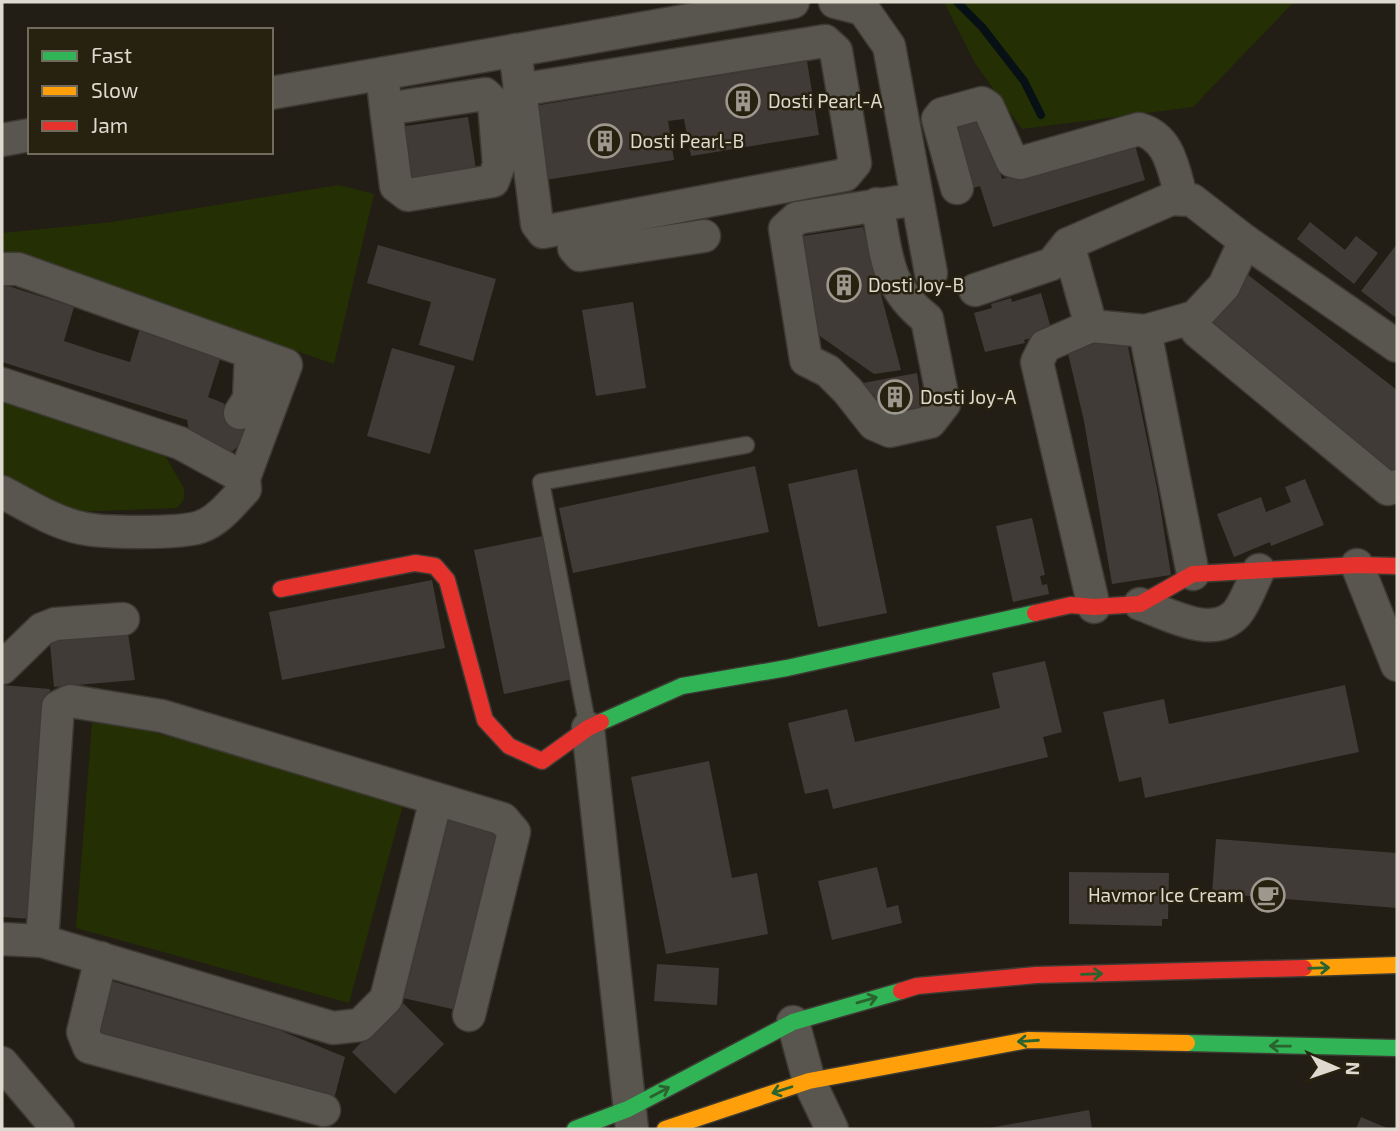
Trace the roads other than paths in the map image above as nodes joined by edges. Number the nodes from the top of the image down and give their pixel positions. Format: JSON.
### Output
{"nodes":[{"id":1,"x":793,"y":2,"type":"edge"},
{"id":2,"x":835,"y":2,"type":"edge"},
{"id":3,"x":515,"y":50,"type":"junction"},
{"id":4,"x":382,"y":74,"type":"junction"},
{"id":5,"x":519,"y":90,"type":"junction"},
{"id":6,"x":273,"y":93,"type":"edge"},
{"id":7,"x":386,"y":110,"type":"dead end"},
{"id":8,"x":28,"y":135,"type":"edge"},
{"id":9,"x":2,"y":140,"type":"edge"},
{"id":10,"x":957,"y":188,"type":"dead end"},
{"id":11,"x":917,"y":199,"type":"junction"},
{"id":12,"x":1182,"y":199,"type":"junction"},
{"id":13,"x":877,"y":204,"type":"junction"},
{"id":14,"x":573,"y":227,"type":"junction"},
{"id":15,"x":704,"y":236,"type":"dead end"},
{"id":16,"x":1245,"y":241,"type":"junction"},
{"id":17,"x":1068,"y":244,"type":"junction"},
{"id":18,"x":2,"y":268,"type":"edge"},
{"id":19,"x":931,"y":273,"type":"dead end"},
{"id":20,"x":975,"y":290,"type":"dead end"},
{"id":21,"x":1188,"y":319,"type":"junction"},
{"id":22,"x":1091,"y":327,"type":"junction"},
{"id":23,"x":1145,"y":331,"type":"junction"},
{"id":24,"x":1394,"y":337,"type":"edge"},
{"id":25,"x":251,"y":353,"type":"junction"},
{"id":26,"x":2,"y":384,"type":"edge"},
{"id":27,"x":240,"y":413,"type":"dead end"},
{"id":28,"x":746,"y":444,"type":"dead end"},
{"id":29,"x":244,"y":478,"type":"junction"},
{"id":30,"x":1397,"y":486,"type":"edge"},
{"id":31,"x":2,"y":492,"type":"edge"},
{"id":32,"x":1357,"y":565,"type":"junction"},
{"id":33,"x":1397,"y":566,"type":"edge"},
{"id":34,"x":1259,"y":570,"type":"junction"},
{"id":35,"x":1193,"y":574,"type":"junction"},
{"id":36,"x":281,"y":589,"type":"dead end"},
{"id":37,"x":1140,"y":604,"type":"junction"},
{"id":38,"x":1094,"y":607,"type":"junction"},
{"id":39,"x":123,"y":619,"type":"dead end"},
{"id":40,"x":1394,"y":650,"type":"edge"},
{"id":41,"x":2,"y":668,"type":"edge"},
{"id":42,"x":588,"y":728,"type":"junction"},
{"id":43,"x":436,"y":799,"type":"junction"},
{"id":44,"x":2,"y":939,"type":"edge"},
{"id":45,"x":42,"y":941,"type":"junction"},
{"id":46,"x":101,"y":958,"type":"junction"},
{"id":47,"x":1397,"y":965,"type":"edge"},
{"id":48,"x":469,"y":1014,"type":"dead end"},
{"id":49,"x":793,"y":1022,"type":"junction"},
{"id":50,"x":1397,"y":1048,"type":"edge"},
{"id":51,"x":2,"y":1063,"type":"edge"},
{"id":52,"x":809,"y":1081,"type":"junction"},
{"id":53,"x":324,"y":1110,"type":"dead end"},
{"id":54,"x":630,"y":1119,"type":"edge"},
{"id":55,"x":58,"y":1129,"type":"edge"},
{"id":56,"x":575,"y":1129,"type":"edge"},
{"id":57,"x":664,"y":1129,"type":"edge"},
{"id":58,"x":832,"y":1129,"type":"edge"}],
"edges":[{"from":1,"to":3,"type":"street"},
{"from":2,"to":11,"type":"street"},
{"from":3,"to":4,"type":"street"},
{"from":3,"to":5,"type":"street"},
{"from":4,"to":6,"type":"street"},
{"from":4,"to":7,"type":"street"},
{"from":5,"to":14,"type":"street"},
{"from":5,"to":14,"type":"street"},
{"from":8,"to":9,"type":"street"},
{"from":10,"to":12,"type":"street"},
{"from":11,"to":13,"type":"street"},
{"from":11,"to":19,"type":"street"},
{"from":12,"to":16,"type":"street"},
{"from":12,"to":17,"type":"street"},
{"from":13,"to":13,"type":"street"},
{"from":14,"to":15,"type":"street"},
{"from":16,"to":21,"type":"street"},
{"from":16,"to":24,"type":"street"},
{"from":17,"to":20,"type":"street"},
{"from":17,"to":22,"type":"street"},
{"from":18,"to":25,"type":"street"},
{"from":21,"to":23,"type":"street"},
{"from":21,"to":30,"type":"street"},
{"from":22,"to":23,"type":"street"},
{"from":22,"to":38,"type":"street"},
{"from":23,"to":35,"type":"street"},
{"from":25,"to":27,"type":"street"},
{"from":25,"to":29,"type":"street"},
{"from":26,"to":29,"type":"street"},
{"from":28,"to":42,"type":"lane"},
{"from":29,"to":31,"type":"street"},
{"from":32,"to":33,"type":"street"},
{"from":32,"to":34,"type":"street"},
{"from":32,"to":40,"type":"street"},
{"from":34,"to":35,"type":"street"},
{"from":34,"to":37,"type":"street"},
{"from":35,"to":37,"type":"street"},
{"from":36,"to":42,"type":"street"},
{"from":37,"to":38,"type":"street"},
{"from":38,"to":42,"type":"street"},
{"from":39,"to":41,"type":"street"},
{"from":42,"to":54,"type":"street"},
{"from":43,"to":45,"type":"street"},
{"from":43,"to":46,"type":"street"},
{"from":43,"to":48,"type":"street"},
{"from":44,"to":45,"type":"street"},
{"from":45,"to":46,"type":"street"},
{"from":46,"to":53,"type":"street"},
{"from":49,"to":47,"type":"street","one_way":true},
{"from":49,"to":52,"type":"street"},
{"from":54,"to":49,"type":"street","one_way":true},
{"from":50,"to":52,"type":"street","one_way":true},
{"from":51,"to":55,"type":"street"},
{"from":52,"to":57,"type":"street","one_way":true},
{"from":52,"to":58,"type":"street"},
{"from":54,"to":56,"type":"street"}]}
